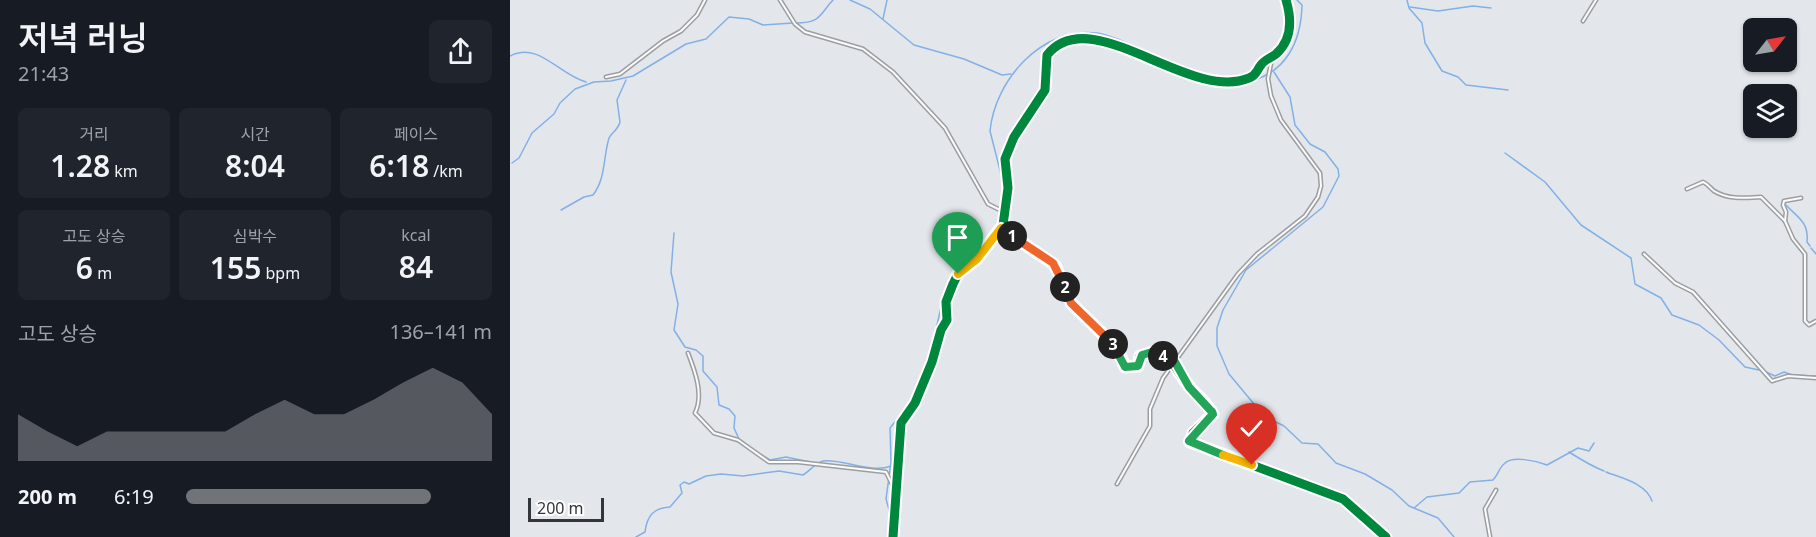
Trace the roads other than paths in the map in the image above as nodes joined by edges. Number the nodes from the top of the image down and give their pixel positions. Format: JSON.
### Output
{"nodes":[{"id":1,"x":705,"y":0,"type":"edge"},
{"id":2,"x":780,"y":0,"type":"edge"},
{"id":3,"x":1286,"y":0,"type":"edge"},
{"id":4,"x":1596,"y":0,"type":"edge"},
{"id":5,"x":1583,"y":21,"type":"dead end"},
{"id":6,"x":1272,"y":58,"type":"junction"},
{"id":7,"x":606,"y":77,"type":"dead end"},
{"id":8,"x":1688,"y":189,"type":"dead end"},
{"id":9,"x":1801,"y":198,"type":"dead end"},
{"id":10,"x":1006,"y":213,"type":"junction"},
{"id":11,"x":1785,"y":221,"type":"junction"},
{"id":12,"x":1001,"y":228,"type":"junction"},
{"id":13,"x":1644,"y":254,"type":"dead end"},
{"id":14,"x":1816,"y":321,"type":"edge"},
{"id":15,"x":688,"y":353,"type":"dead end"},
{"id":16,"x":1175,"y":362,"type":"junction"},
{"id":17,"x":1816,"y":378,"type":"edge"},
{"id":18,"x":1118,"y":484,"type":"dead end"},
{"id":19,"x":1496,"y":490,"type":"dead end"},
{"id":20,"x":896,"y":492,"type":"junction"},
{"id":21,"x":893,"y":537,"type":"edge"},
{"id":22,"x":1386,"y":537,"type":"edge"},
{"id":23,"x":1490,"y":537,"type":"edge"}],
"edges":[{"from":1,"to":7,"type":"street"},
{"from":2,"to":10,"type":"street"},
{"from":3,"to":6,"type":"street"},
{"from":4,"to":5,"type":"street"},
{"from":6,"to":10,"type":"street"},
{"from":6,"to":16,"type":"street"},
{"from":8,"to":11,"type":"street"},
{"from":9,"to":11,"type":"street"},
{"from":10,"to":12,"type":"street"},
{"from":11,"to":14,"type":"street"},
{"from":12,"to":16,"type":"street"},
{"from":12,"to":20,"type":"street"},
{"from":13,"to":17,"type":"street"},
{"from":15,"to":20,"type":"street"},
{"from":16,"to":18,"type":"street"},
{"from":16,"to":22,"type":"street"},
{"from":19,"to":23,"type":"street"},
{"from":20,"to":21,"type":"street"}]}
